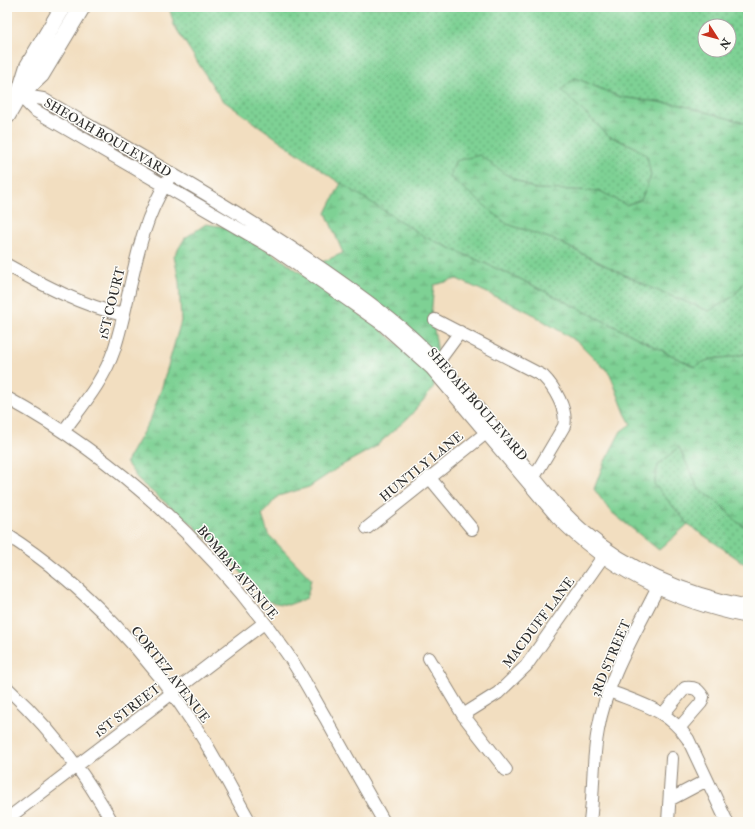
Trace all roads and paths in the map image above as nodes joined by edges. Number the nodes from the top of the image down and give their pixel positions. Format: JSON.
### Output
{"nodes":[{"id":1,"x":63,"y":7,"type":"edge"},
{"id":2,"x":82,"y":7,"type":"edge"},
{"id":3,"x":19,"y":95,"type":"junction"},
{"id":4,"x":7,"y":116,"type":"edge"},
{"id":5,"x":172,"y":174,"type":"junction"},
{"id":6,"x":164,"y":186,"type":"junction"},
{"id":7,"x":7,"y":265,"type":"edge"},
{"id":8,"x":123,"y":316,"type":"junction"},
{"id":9,"x":435,"y":320,"type":"dead end"},
{"id":10,"x":460,"y":332,"type":"junction"},
{"id":11,"x":434,"y":365,"type":"junction"},
{"id":12,"x":7,"y":398,"type":"edge"},
{"id":13,"x":489,"y":430,"type":"junction"},
{"id":14,"x":63,"y":432,"type":"junction"},
{"id":15,"x":429,"y":477,"type":"junction"},
{"id":16,"x":534,"y":477,"type":"junction"},
{"id":17,"x":367,"y":528,"type":"dead end"},
{"id":18,"x":472,"y":529,"type":"dead end"},
{"id":19,"x":7,"y":535,"type":"edge"},
{"id":20,"x":605,"y":554,"type":"junction"},
{"id":21,"x":659,"y":584,"type":"junction"},
{"id":22,"x":748,"y":606,"type":"edge"},
{"id":23,"x":748,"y":617,"type":"edge"},
{"id":24,"x":264,"y":623,"type":"junction"},
{"id":25,"x":429,"y":658,"type":"dead end"},
{"id":26,"x":7,"y":688,"type":"edge"},
{"id":27,"x":609,"y":691,"type":"junction"},
{"id":28,"x":171,"y":693,"type":"junction"},
{"id":29,"x":663,"y":714,"type":"junction"},
{"id":30,"x":463,"y":715,"type":"junction"},
{"id":31,"x":680,"y":727,"type":"junction"},
{"id":32,"x":672,"y":758,"type":"dead end"},
{"id":33,"x":76,"y":766,"type":"junction"},
{"id":34,"x":506,"y":770,"type":"dead end"},
{"id":35,"x":707,"y":780,"type":"junction"},
{"id":36,"x":671,"y":799,"type":"junction"},
{"id":37,"x":7,"y":819,"type":"edge"},
{"id":38,"x":112,"y":822,"type":"edge"},
{"id":39,"x":250,"y":822,"type":"edge"},
{"id":40,"x":384,"y":822,"type":"edge"},
{"id":41,"x":590,"y":822,"type":"edge"},
{"id":42,"x":668,"y":822,"type":"edge"},
{"id":43,"x":727,"y":822,"type":"edge"}],
"edges":[{"from":1,"to":3,"type":"main road"},
{"from":2,"to":3,"type":"main road"},
{"from":3,"to":4,"type":"main road"},
{"from":3,"to":5,"type":"street","name":"SHEOAH BOULEVARD"},
{"from":3,"to":6,"type":"street","name":"SHEOAH BOULEVARD"},
{"from":5,"to":6,"type":"street","name":"1ST COURT"},
{"from":5,"to":11,"type":"street","name":"SHEOAH BOULEVARD"},
{"from":6,"to":8,"type":"street","name":"1ST COURT"},
{"from":6,"to":11,"type":"street","name":"SHEOAH BOULEVARD"},
{"from":7,"to":8,"type":"street"},
{"from":8,"to":14,"type":"street","name":"1ST COURT"},
{"from":9,"to":10,"type":"street"},
{"from":10,"to":11,"type":"street"},
{"from":10,"to":16,"type":"street"},
{"from":11,"to":13,"type":"street","name":"SHEOAH BOULEVARD"},
{"from":12,"to":14,"type":"street","name":"BOMBAY AVENUE"},
{"from":13,"to":15,"type":"street","name":"HUNTLY LANE"},
{"from":13,"to":16,"type":"street","name":"SHEOAH BOULEVARD"},
{"from":13,"to":20,"type":"street","name":"SHEOAH BOULEVARD"},
{"from":14,"to":24,"type":"street","name":"BOMBAY AVENUE"},
{"from":15,"to":17,"type":"street","name":"HUNTLY LANE"},
{"from":15,"to":18,"type":"street"},
{"from":16,"to":20,"type":"street","name":"SHEOAH BOULEVARD"},
{"from":19,"to":28,"type":"street","name":"CORTEZ AVENUE"},
{"from":20,"to":21,"type":"street","name":"SHEOAH BOULEVARD"},
{"from":20,"to":30,"type":"street","name":"MACDUFF LANE"},
{"from":21,"to":22,"type":"street","name":"SHEOAH BOULEVARD"},
{"from":21,"to":23,"type":"street","name":"SHEOAH BOULEVARD"},
{"from":21,"to":27,"type":"street","name":"3RD STREET"},
{"from":24,"to":28,"type":"street","name":"1ST STREET"},
{"from":24,"to":40,"type":"street","name":"BOMBAY AVENUE"},
{"from":25,"to":30,"type":"street"},
{"from":26,"to":33,"type":"street"},
{"from":27,"to":29,"type":"street"},
{"from":27,"to":41,"type":"street","name":"3RD STREET"},
{"from":28,"to":33,"type":"street","name":"1ST STREET"},
{"from":28,"to":39,"type":"street","name":"CORTEZ AVENUE"},
{"from":29,"to":31,"type":"street"},
{"from":29,"to":31,"type":"street"},
{"from":30,"to":34,"type":"street"},
{"from":31,"to":35,"type":"street"},
{"from":32,"to":36,"type":"street"},
{"from":33,"to":37,"type":"street","name":"1ST STREET"},
{"from":33,"to":38,"type":"street"},
{"from":35,"to":36,"type":"street"},
{"from":35,"to":43,"type":"street"},
{"from":36,"to":42,"type":"street"}]}
